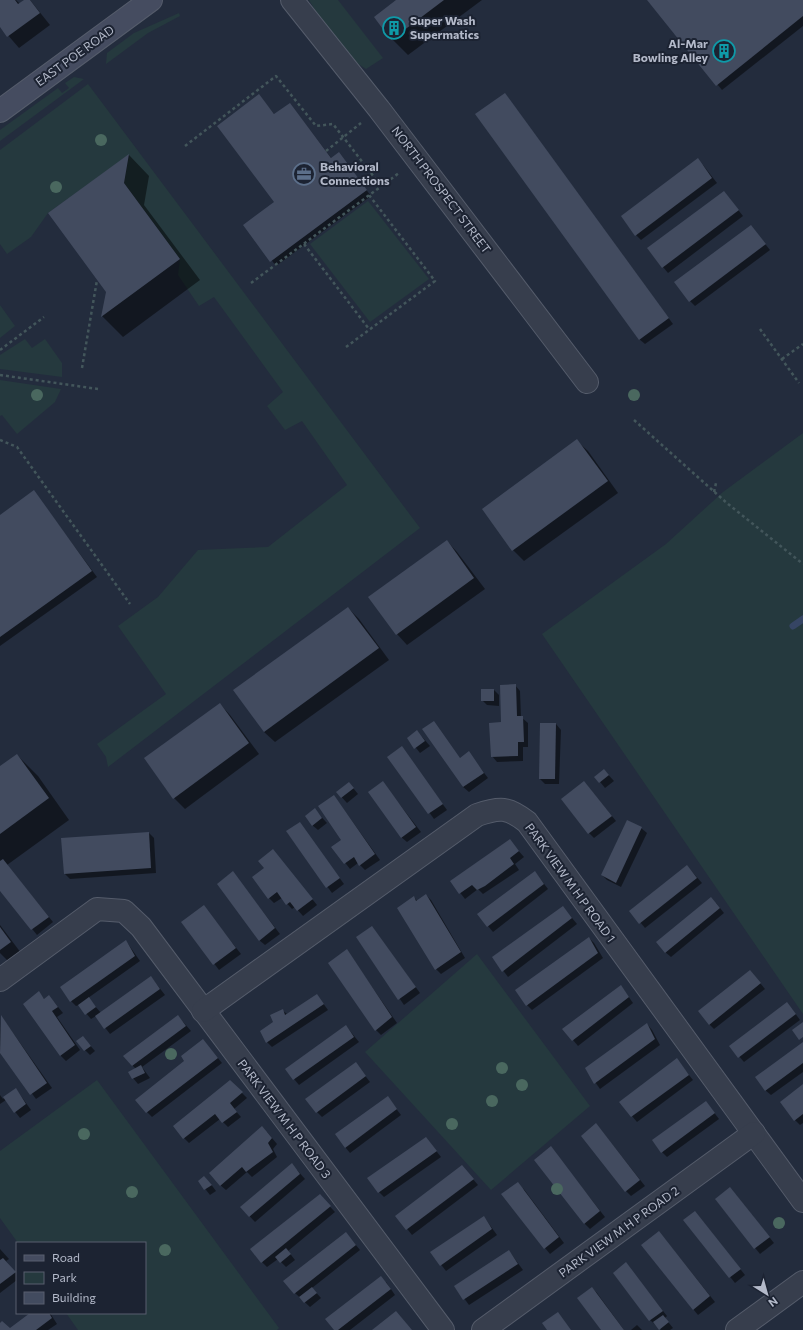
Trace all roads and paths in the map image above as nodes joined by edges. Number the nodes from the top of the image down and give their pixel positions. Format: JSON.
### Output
{"nodes":[{"id":1,"x":151,"y":0,"type":"edge"},
{"id":2,"x":292,"y":0,"type":"edge"},
{"id":3,"x":379,"y":109,"type":"junction"},
{"id":4,"x":0,"y":111,"type":"edge"},
{"id":5,"x":343,"y":138,"type":"junction"},
{"id":6,"x":185,"y":146,"type":"dead end"},
{"id":7,"x":326,"y":152,"type":"dead end"},
{"id":8,"x":418,"y":161,"type":"junction"},
{"id":9,"x":381,"y":186,"type":"junction"},
{"id":10,"x":370,"y":195,"type":"junction"},
{"id":11,"x":304,"y":244,"type":"junction"},
{"id":12,"x":97,"y":280,"type":"dead end"},
{"id":13,"x":251,"y":283,"type":"dead end"},
{"id":14,"x":44,"y":317,"type":"dead end"},
{"id":15,"x":369,"y":329,"type":"junction"},
{"id":16,"x":760,"y":329,"type":"dead end"},
{"id":17,"x":803,"y":344,"type":"edge"},
{"id":18,"x":346,"y":347,"type":"dead end"},
{"id":19,"x":0,"y":350,"type":"edge"},
{"id":20,"x":782,"y":359,"type":"junction"},
{"id":21,"x":82,"y":368,"type":"dead end"},
{"id":22,"x":0,"y":375,"type":"edge"},
{"id":23,"x":587,"y":382,"type":"dead end"},
{"id":24,"x":798,"y":383,"type":"dead end"},
{"id":25,"x":98,"y":389,"type":"dead end"},
{"id":26,"x":634,"y":420,"type":"dead end"},
{"id":27,"x":0,"y":440,"type":"edge"},
{"id":28,"x":716,"y":483,"type":"dead end"},
{"id":29,"x":714,"y":492,"type":"junction"},
{"id":30,"x":803,"y":564,"type":"edge"},
{"id":31,"x":130,"y":604,"type":"dead end"},
{"id":32,"x":0,"y":980,"type":"edge"},
{"id":33,"x":203,"y":1011,"type":"junction"},
{"id":34,"x":754,"y":1133,"type":"junction"},
{"id":35,"x":803,"y":1201,"type":"edge"},
{"id":36,"x":803,"y":1282,"type":"edge"},
{"id":37,"x":442,"y":1330,"type":"edge"},
{"id":38,"x":483,"y":1330,"type":"edge"},
{"id":39,"x":737,"y":1330,"type":"edge"}],
"edges":[{"from":1,"to":4,"type":"main road","name":"EAST POE ROAD"},
{"from":2,"to":3,"type":"street","name":"NORTH PROSPECT STREET"},
{"from":3,"to":5,"type":"path"},
{"from":3,"to":8,"type":"street","name":"NORTH PROSPECT STREET"},
{"from":5,"to":6,"type":"path"},
{"from":5,"to":7,"type":"path"},
{"from":5,"to":9,"type":"path"},
{"from":8,"to":9,"type":"path"},
{"from":8,"to":23,"type":"street","name":"NORTH PROSPECT STREET"},
{"from":9,"to":10,"type":"path"},
{"from":10,"to":11,"type":"path"},
{"from":10,"to":15,"type":"path"},
{"from":11,"to":13,"type":"path"},
{"from":11,"to":15,"type":"path"},
{"from":12,"to":21,"type":"path"},
{"from":14,"to":19,"type":"path"},
{"from":15,"to":18,"type":"path"},
{"from":16,"to":20,"type":"path"},
{"from":17,"to":20,"type":"path"},
{"from":20,"to":24,"type":"path"},
{"from":22,"to":25,"type":"path"},
{"from":26,"to":29,"type":"path"},
{"from":27,"to":31,"type":"path"},
{"from":28,"to":29,"type":"path"},
{"from":29,"to":30,"type":"path"},
{"from":32,"to":33,"type":"street","name":"PARK VIEW M H P ROAD 3"},
{"from":33,"to":34,"type":"street","name":"PARK VIEW M H P ROAD 1"},
{"from":33,"to":37,"type":"street","name":"PARK VIEW M H P ROAD 3"},
{"from":34,"to":35,"type":"street","name":"PARK VIEW M H P ROAD 1"},
{"from":34,"to":38,"type":"street","name":"PARK VIEW M H P ROAD 2"},
{"from":36,"to":39,"type":"street"}]}
